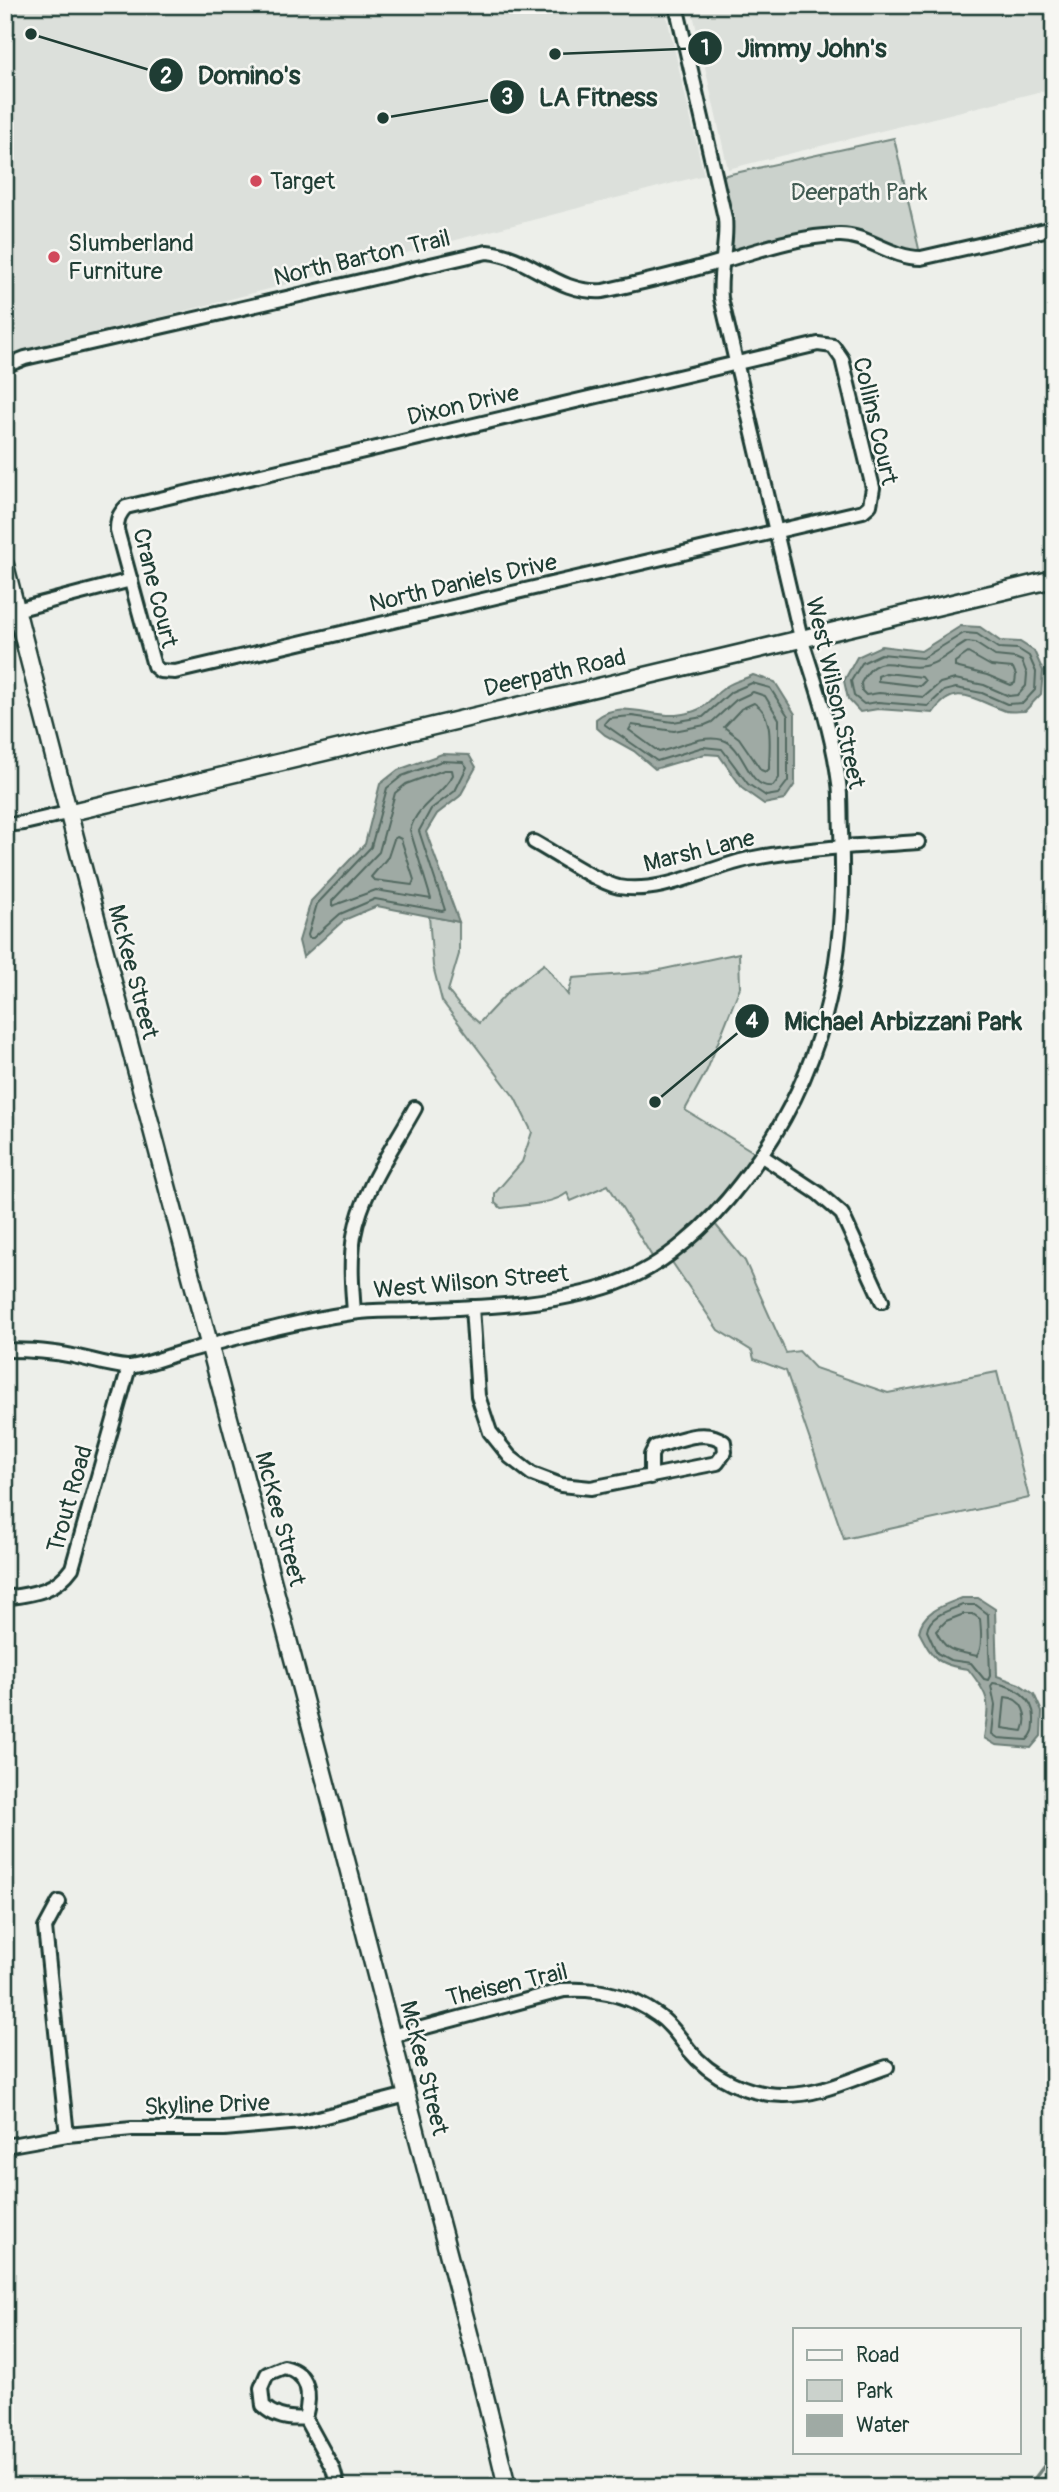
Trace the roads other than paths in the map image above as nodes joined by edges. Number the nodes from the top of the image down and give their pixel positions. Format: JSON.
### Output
{"nodes":[{"id":1,"x":676,"y":5,"type":"edge"},
{"id":2,"x":1054,"y":228,"type":"edge"},
{"id":3,"x":723,"y":260,"type":"junction"},
{"id":4,"x":818,"y":344,"type":"joint"},
{"id":5,"x":736,"y":363,"type":"junction"},
{"id":6,"x":5,"y":366,"type":"edge"},
{"id":7,"x":120,"y":513,"type":"joint"},
{"id":8,"x":856,"y":514,"type":"joint"},
{"id":9,"x":776,"y":532,"type":"junction"},
{"id":10,"x":5,"y":565,"type":"edge"},
{"id":11,"x":1054,"y":579,"type":"edge"},
{"id":12,"x":131,"y":580,"type":"junction"},
{"id":13,"x":16,"y":610,"type":"junction"},
{"id":14,"x":801,"y":638,"type":"junction"},
{"id":15,"x":160,"y":671,"type":"joint"},
{"id":16,"x":67,"y":813,"type":"junction"},
{"id":17,"x":5,"y":825,"type":"edge"},
{"id":18,"x":534,"y":842,"type":"dead end"},
{"id":19,"x":918,"y":842,"type":"dead end"},
{"id":20,"x":842,"y":848,"type":"junction"},
{"id":21,"x":415,"y":1108,"type":"dead end"},
{"id":22,"x":762,"y":1156,"type":"junction"},
{"id":23,"x":882,"y":1301,"type":"dead end"},
{"id":24,"x":472,"y":1307,"type":"junction"},
{"id":25,"x":354,"y":1312,"type":"junction"},
{"id":26,"x":208,"y":1345,"type":"junction"},
{"id":27,"x":5,"y":1350,"type":"edge"},
{"id":28,"x":129,"y":1367,"type":"junction"},
{"id":29,"x":651,"y":1477,"type":"junction"},
{"id":30,"x":5,"y":1598,"type":"edge"},
{"id":31,"x":58,"y":1902,"type":"dead end"},
{"id":32,"x":392,"y":2036,"type":"junction"},
{"id":33,"x":887,"y":2067,"type":"dead end"},
{"id":34,"x":407,"y":2095,"type":"junction"},
{"id":35,"x":67,"y":2135,"type":"junction"},
{"id":36,"x":5,"y":2146,"type":"edge"},
{"id":37,"x":305,"y":2418,"type":"junction"},
{"id":38,"x":338,"y":2487,"type":"edge"},
{"id":39,"x":507,"y":2487,"type":"edge"}],
"edges":[{"from":1,"to":3,"type":"street","name":"West Wilson Street"},
{"from":2,"to":3,"type":"street","name":"North Barton Trail"},
{"from":3,"to":5,"type":"street","name":"West Wilson Street"},
{"from":3,"to":6,"type":"street","name":"North Barton Trail"},
{"from":4,"to":5,"type":"street","name":"Dixon Drive"},
{"from":4,"to":8,"type":"street","name":"Collins Court"},
{"from":5,"to":7,"type":"street","name":"Dixon Drive"},
{"from":5,"to":9,"type":"street","name":"West Wilson Street"},
{"from":7,"to":12,"type":"street","name":"Crane Court"},
{"from":8,"to":9,"type":"street","name":"North Daniels Drive"},
{"from":9,"to":14,"type":"street","name":"West Wilson Street"},
{"from":9,"to":15,"type":"street","name":"North Daniels Drive"},
{"from":10,"to":13,"type":"street","name":"McKee Street"},
{"from":11,"to":14,"type":"street","name":"Deerpath Road"},
{"from":12,"to":13,"type":"street"},
{"from":12,"to":15,"type":"street","name":"Crane Court"},
{"from":13,"to":16,"type":"street","name":"McKee Street"},
{"from":14,"to":16,"type":"street","name":"Deerpath Road"},
{"from":14,"to":20,"type":"street","name":"West Wilson Street"},
{"from":16,"to":17,"type":"street"},
{"from":16,"to":26,"type":"street","name":"McKee Street"},
{"from":18,"to":20,"type":"street","name":"Marsh Lane"},
{"from":19,"to":20,"type":"street","name":"Marsh Lane"},
{"from":20,"to":22,"type":"street","name":"West Wilson Street"},
{"from":21,"to":25,"type":"street"},
{"from":22,"to":23,"type":"street"},
{"from":22,"to":24,"type":"street","name":"West Wilson Street"},
{"from":24,"to":25,"type":"street","name":"West Wilson Street"},
{"from":24,"to":29,"type":"street"},
{"from":25,"to":26,"type":"street","name":"West Wilson Street"},
{"from":26,"to":28,"type":"street","name":"West Wilson Street"},
{"from":26,"to":32,"type":"street","name":"McKee Street"},
{"from":27,"to":28,"type":"street"},
{"from":28,"to":30,"type":"street","name":"Trout Road"},
{"from":29,"to":29,"type":"street"},
{"from":31,"to":35,"type":"street"},
{"from":32,"to":33,"type":"street","name":"Theisen Trail"},
{"from":32,"to":34,"type":"street","name":"McKee Street"},
{"from":34,"to":35,"type":"street","name":"Skyline Drive"},
{"from":34,"to":39,"type":"street","name":"McKee Street"},
{"from":35,"to":36,"type":"street","name":"Skyline Drive"},
{"from":37,"to":37,"type":"street"},
{"from":37,"to":38,"type":"street"}]}
